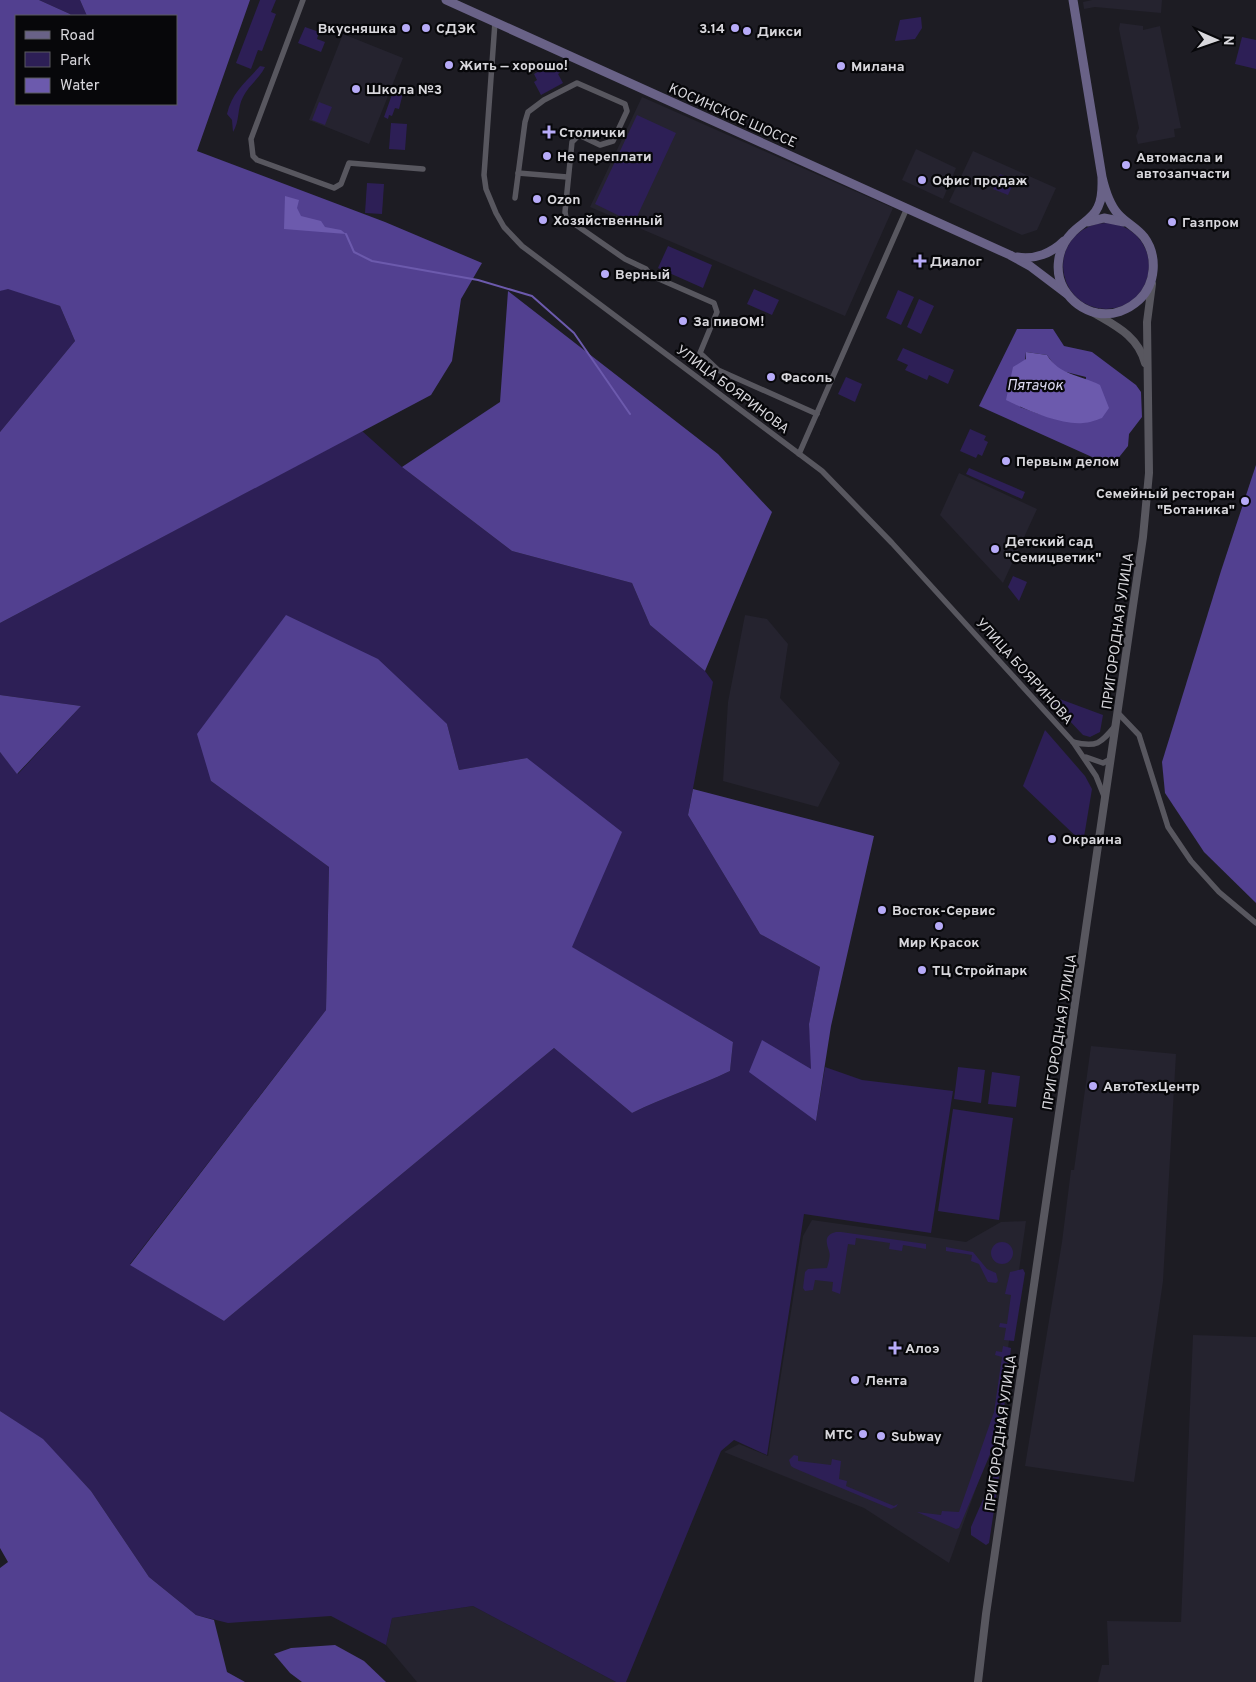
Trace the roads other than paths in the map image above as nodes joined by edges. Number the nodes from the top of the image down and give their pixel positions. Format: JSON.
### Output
{"nodes":[{"id":1,"x":303,"y":0,"type":"edge"},
{"id":2,"x":446,"y":0,"type":"edge"},
{"id":3,"x":1073,"y":0,"type":"edge"},
{"id":4,"x":495,"y":22,"type":"junction"},
{"id":5,"x":423,"y":170,"type":"dead end"},
{"id":6,"x":518,"y":173,"type":"junction"},
{"id":7,"x":568,"y":177,"type":"junction"},
{"id":8,"x":1102,"y":177,"type":"junction"},
{"id":9,"x":515,"y":198,"type":"dead end"},
{"id":10,"x":907,"y":208,"type":"junction"},
{"id":11,"x":1131,"y":225,"type":"junction"},
{"id":12,"x":1074,"y":231,"type":"junction"},
{"id":13,"x":1010,"y":254,"type":"junction"},
{"id":14,"x":1153,"y":273,"type":"junction"},
{"id":15,"x":1067,"y":294,"type":"junction"},
{"id":16,"x":1090,"y":311,"type":"junction"},
{"id":17,"x":1148,"y":384,"type":"junction"},
{"id":18,"x":817,"y":414,"type":"junction"},
{"id":19,"x":799,"y":454,"type":"junction"},
{"id":20,"x":1118,"y":713,"type":"junction"},
{"id":21,"x":1116,"y":726,"type":"junction"},
{"id":22,"x":1073,"y":742,"type":"junction"},
{"id":23,"x":1085,"y":756,"type":"junction"},
{"id":24,"x":1111,"y":759,"type":"junction"},
{"id":25,"x":1105,"y":802,"type":"junction"},
{"id":26,"x":1256,"y":923,"type":"edge"},
{"id":27,"x":978,"y":1682,"type":"edge"}],
"edges":[{"from":1,"to":5,"type":"street"},
{"from":2,"to":4,"type":"main road","name":"КОСИНСКОЕ ШОССЕ"},
{"from":3,"to":8,"type":"main road"},
{"from":4,"to":10,"type":"main road","name":"КОСИНСКОЕ ШОССЕ"},
{"from":4,"to":19,"type":"street","name":"УЛИЦА БОЯРИНОВА"},
{"from":6,"to":7,"type":"street"},
{"from":6,"to":7,"type":"street"},
{"from":6,"to":9,"type":"street"},
{"from":7,"to":18,"type":"street"},
{"from":8,"to":11,"type":"main road"},
{"from":8,"to":12,"type":"main road","name":"КОСИНСКОЕ ШОССЕ"},
{"from":10,"to":13,"type":"main road","name":"КОСИНСКОЕ ШОССЕ"},
{"from":10,"to":18,"type":"street"},
{"from":11,"to":12,"type":"main road"},
{"from":11,"to":14,"type":"main road"},
{"from":12,"to":13,"type":"main road","name":"КОСИНСКОЕ ШОССЕ"},
{"from":12,"to":15,"type":"main road"},
{"from":13,"to":15,"type":"main road","name":"КОСИНСКОЕ ШОССЕ"},
{"from":14,"to":16,"type":"main road"},
{"from":14,"to":17,"type":"street"},
{"from":15,"to":16,"type":"main road"},
{"from":16,"to":17,"type":"street"},
{"from":17,"to":20,"type":"street","name":"ПРИГОРОДНАЯ УЛИЦА"},
{"from":18,"to":19,"type":"street"},
{"from":19,"to":22,"type":"street","name":"УЛИЦА БОЯРИНОВА"},
{"from":20,"to":21,"type":"street","name":"ПРИГОРОДНАЯ УЛИЦА"},
{"from":20,"to":26,"type":"street"},
{"from":21,"to":22,"type":"street","name":"УЛИЦА БОЯРИНОВА"},
{"from":21,"to":24,"type":"street","name":"ПРИГОРОДНАЯ УЛИЦА"},
{"from":22,"to":23,"type":"street","name":"УЛИЦА БОЯРИНОВА"},
{"from":23,"to":24,"type":"street"},
{"from":23,"to":25,"type":"street","name":"УЛИЦА БОЯРИНОВА"},
{"from":24,"to":25,"type":"street","name":"ПРИГОРОДНАЯ УЛИЦА"},
{"from":25,"to":27,"type":"street","name":"ПРИГОРОДНАЯ УЛИЦА"}]}
